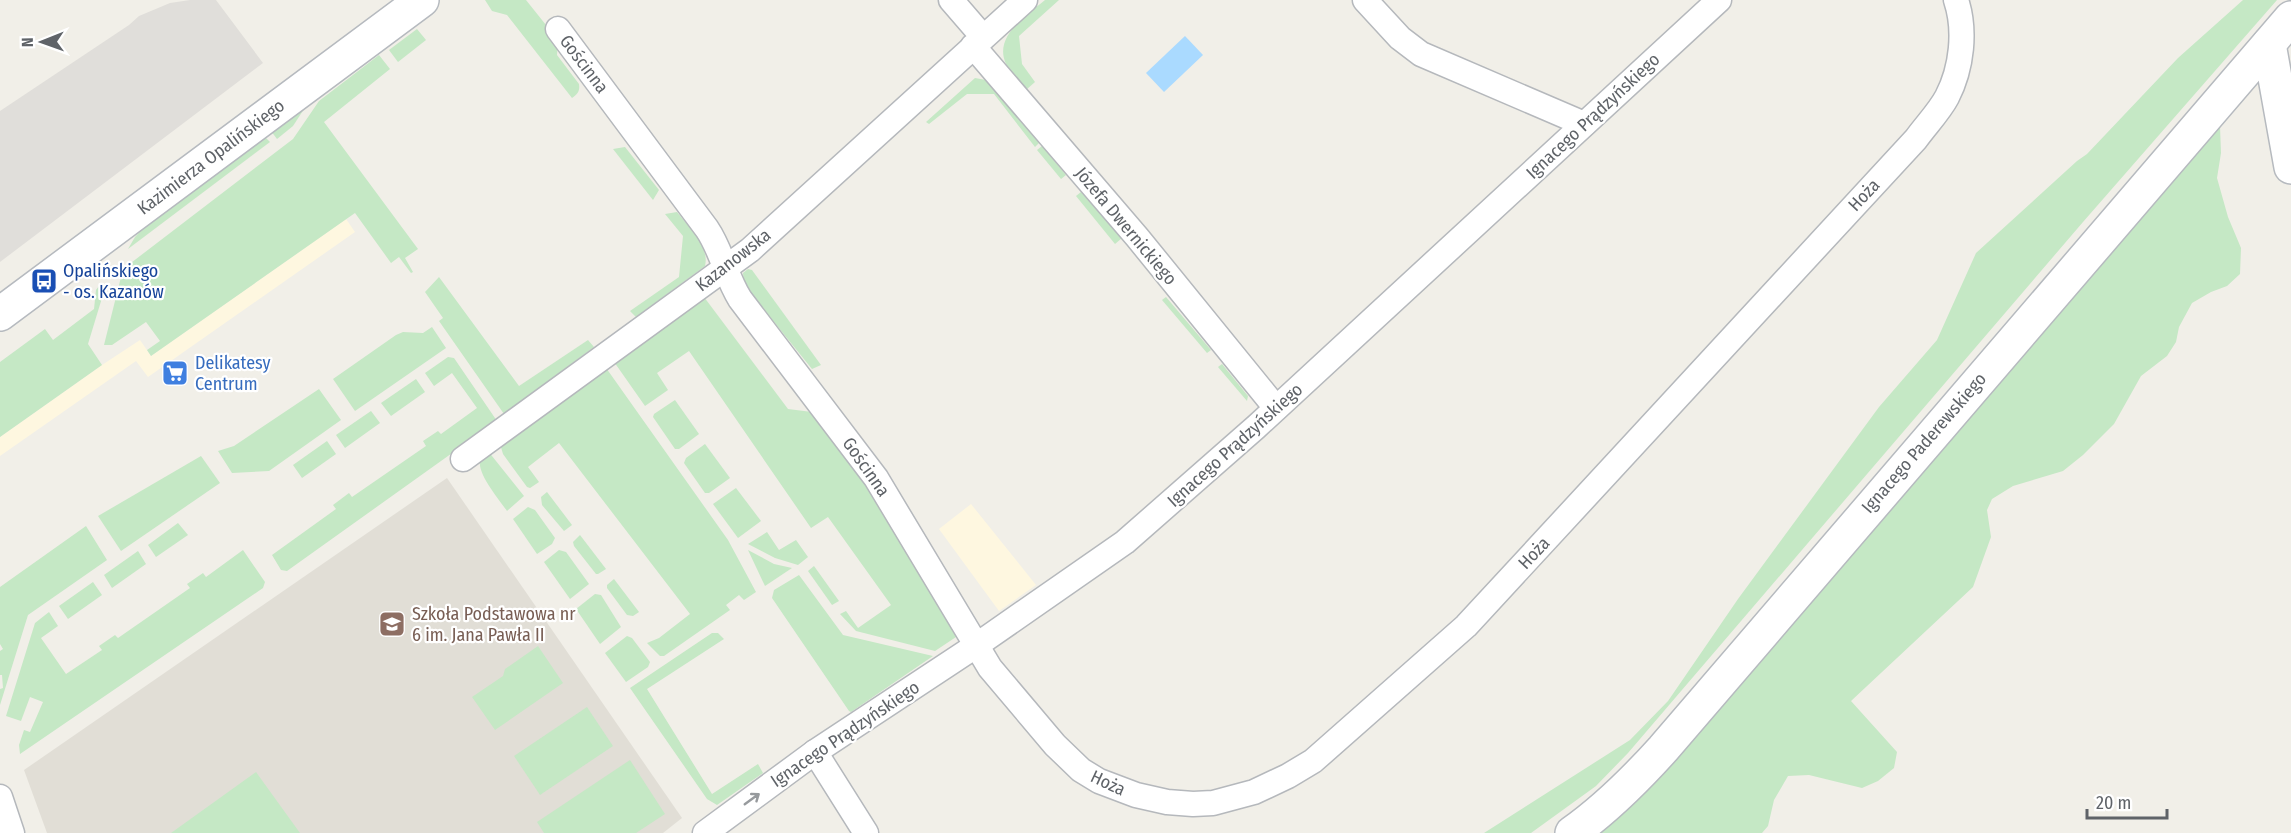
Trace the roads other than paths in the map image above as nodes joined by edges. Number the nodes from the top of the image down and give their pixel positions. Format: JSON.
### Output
{"nodes":[{"id":1,"x":422,"y":0,"type":"edge"},
{"id":2,"x":951,"y":0,"type":"edge"},
{"id":3,"x":1025,"y":0,"type":"edge"},
{"id":4,"x":1365,"y":0,"type":"edge"},
{"id":5,"x":1719,"y":0,"type":"edge"},
{"id":6,"x":1956,"y":0,"type":"edge"},
{"id":7,"x":2291,"y":18,"type":"edge"},
{"id":8,"x":558,"y":29,"type":"dead end"},
{"id":9,"x":978,"y":42,"type":"junction"},
{"id":10,"x":2269,"y":44,"type":"junction"},
{"id":11,"x":1584,"y":124,"type":"junction"},
{"id":12,"x":2291,"y":167,"type":"edge"},
{"id":13,"x":725,"y":266,"type":"junction"},
{"id":14,"x":0,"y":314,"type":"edge"},
{"id":15,"x":1276,"y":408,"type":"junction"},
{"id":16,"x":463,"y":459,"type":"dead end"},
{"id":17,"x":977,"y":645,"type":"junction"},
{"id":18,"x":815,"y":752,"type":"junction"},
{"id":19,"x":0,"y":797,"type":"edge"},
{"id":20,"x":12,"y":833,"type":"edge"},
{"id":21,"x":705,"y":833,"type":"edge"},
{"id":22,"x":866,"y":833,"type":"edge"},
{"id":23,"x":1572,"y":833,"type":"edge"}],
"edges":[{"from":1,"to":14,"type":"street","name":"Kazimierza Opalińskiego"},
{"from":2,"to":9,"type":"street"},
{"from":3,"to":9,"type":"street","name":"Kazanowska"},
{"from":4,"to":11,"type":"street"},
{"from":5,"to":11,"type":"street","name":"Ignacego Prądzyńskiego"},
{"from":6,"to":17,"type":"street","name":"Hoża"},
{"from":7,"to":10,"type":"street","name":"Ignacego Paderewskiego"},
{"from":8,"to":13,"type":"street","name":"Gościnna"},
{"from":9,"to":13,"type":"street","name":"Kazanowska"},
{"from":9,"to":15,"type":"street","name":"Józefa Dwernickiego"},
{"from":10,"to":12,"type":"street"},
{"from":10,"to":23,"type":"street","name":"Ignacego Paderewskiego"},
{"from":11,"to":15,"type":"street","name":"Ignacego Prądzyńskiego"},
{"from":13,"to":16,"type":"street","name":"Kazanowska"},
{"from":13,"to":17,"type":"street","name":"Gościnna"},
{"from":15,"to":17,"type":"street","name":"Ignacego Prądzyńskiego"},
{"from":17,"to":18,"type":"street","name":"Ignacego Prądzyńskiego"},
{"from":21,"to":18,"type":"street","name":"Ignacego Prądzyńskiego","one_way":true},
{"from":18,"to":22,"type":"street"},
{"from":19,"to":20,"type":"street"}]}
